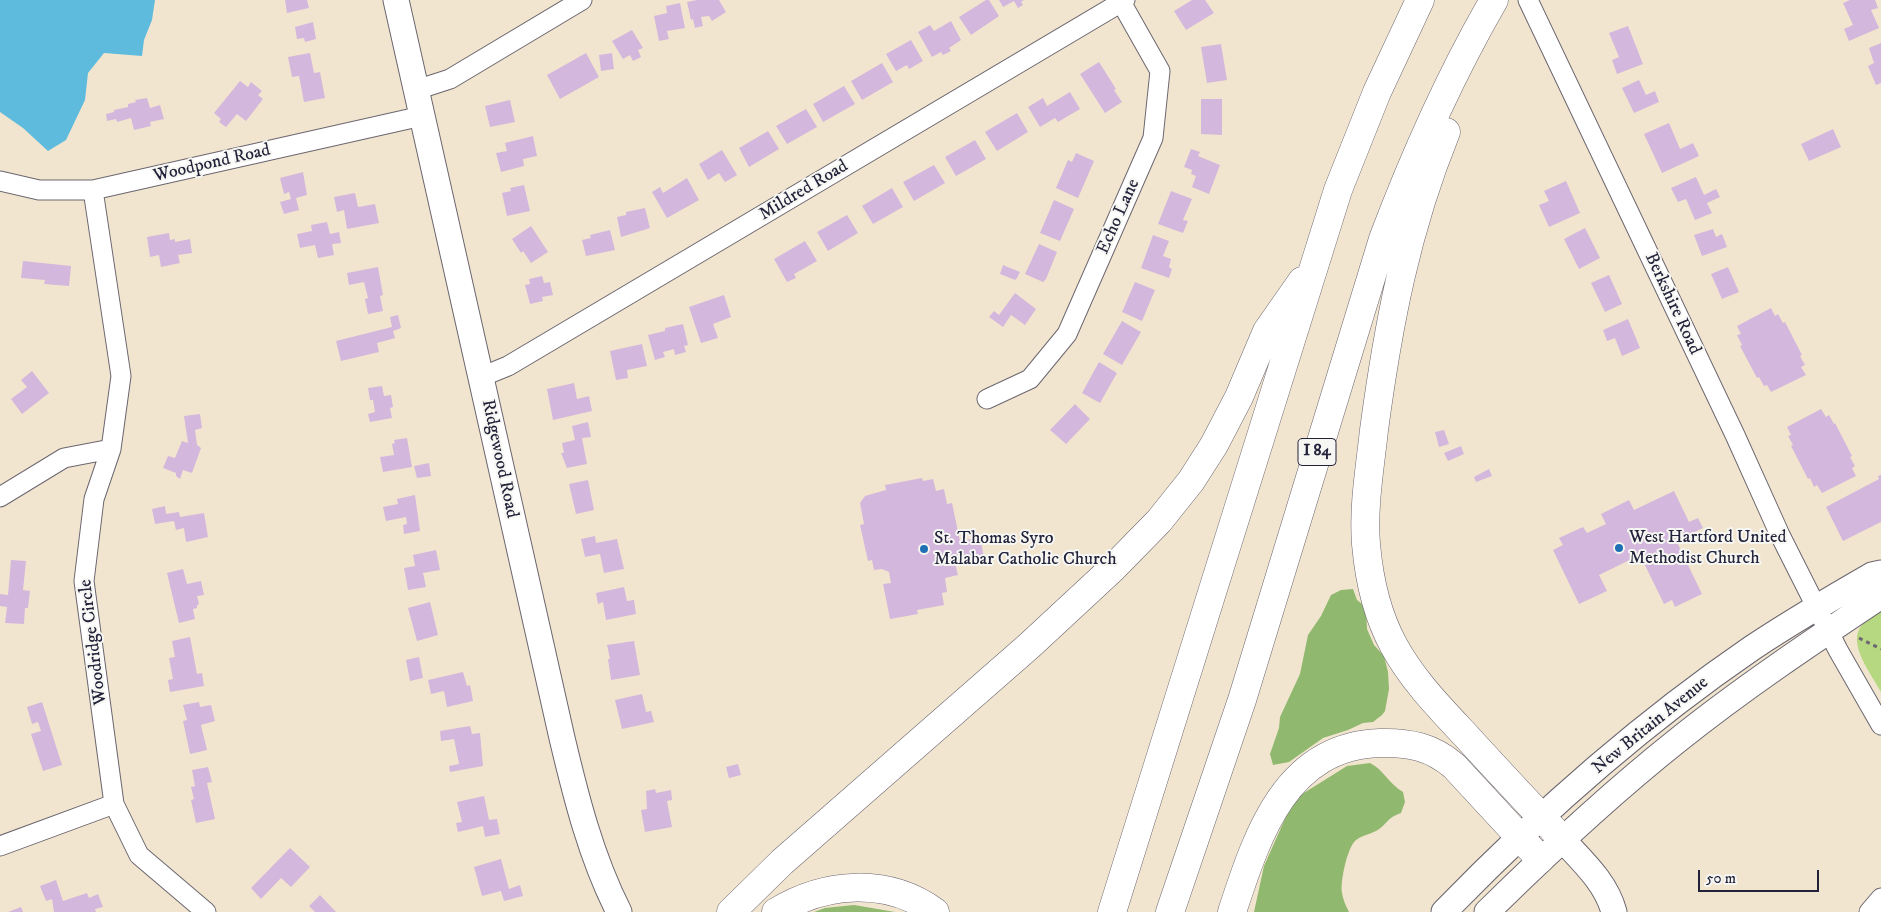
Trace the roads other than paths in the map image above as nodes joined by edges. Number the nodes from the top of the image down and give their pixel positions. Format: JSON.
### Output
{"nodes":[{"id":1,"x":396,"y":0,"type":"edge"},
{"id":2,"x":582,"y":0,"type":"edge"},
{"id":3,"x":1420,"y":0,"type":"edge"},
{"id":4,"x":1528,"y":0,"type":"edge"},
{"id":5,"x":1123,"y":1,"type":"edge"},
{"id":6,"x":1493,"y":1,"type":"edge"},
{"id":7,"x":1476,"y":33,"type":"junction"},
{"id":8,"x":416,"y":90,"type":"junction"},
{"id":9,"x":422,"y":116,"type":"junction"},
{"id":10,"x":0,"y":181,"type":"edge"},
{"id":11,"x":93,"y":190,"type":"junction"},
{"id":12,"x":1314,"y":266,"type":"junction"},
{"id":13,"x":481,"y":377,"type":"junction"},
{"id":14,"x":987,"y":399,"type":"dead end"},
{"id":15,"x":111,"y":449,"type":"junction"},
{"id":16,"x":0,"y":497,"type":"edge"},
{"id":17,"x":1881,"y":573,"type":"edge"},
{"id":18,"x":1881,"y":596,"type":"edge"},
{"id":19,"x":1816,"y":607,"type":"junction"},
{"id":20,"x":1828,"y":631,"type":"junction"},
{"id":21,"x":1881,"y":725,"type":"edge"},
{"id":22,"x":114,"y":804,"type":"junction"},
{"id":23,"x":1542,"y":818,"type":"junction"},
{"id":24,"x":1521,"y":838,"type":"junction"},
{"id":25,"x":1562,"y":839,"type":"junction"},
{"id":26,"x":0,"y":846,"type":"edge"},
{"id":27,"x":1540,"y":859,"type":"junction"},
{"id":28,"x":1881,"y":898,"type":"edge"},
{"id":29,"x":206,"y":912,"type":"edge"},
{"id":30,"x":619,"y":912,"type":"edge"},
{"id":31,"x":731,"y":912,"type":"edge"},
{"id":32,"x":776,"y":912,"type":"edge"},
{"id":33,"x":935,"y":912,"type":"edge"},
{"id":34,"x":1112,"y":912,"type":"edge"},
{"id":35,"x":1170,"y":912,"type":"edge"},
{"id":36,"x":1232,"y":912,"type":"edge"},
{"id":37,"x":1444,"y":912,"type":"edge"},
{"id":38,"x":1486,"y":912,"type":"edge"},
{"id":39,"x":1614,"y":912,"type":"edge"},
{"id":40,"x":1870,"y":912,"type":"edge"}],
"edges":[{"from":1,"to":8,"type":"main road","name":"Ridgewood Road"},
{"from":2,"to":8,"type":"street"},
{"from":3,"to":12,"type":"highway"},
{"from":4,"to":19,"type":"street","name":"Berkshire Road"},
{"from":5,"to":13,"type":"street","name":"Mildred Road"},
{"from":5,"to":14,"type":"street","name":"Echo Lane"},
{"from":6,"to":7,"type":"highway","number":"I 84"},
{"from":7,"to":23,"type":"highway"},
{"from":7,"to":35,"type":"highway","number":"I 84"},
{"from":8,"to":9,"type":"main road","name":"Ridgewood Road"},
{"from":9,"to":11,"type":"street","name":"Woodpond Road"},
{"from":9,"to":13,"type":"main road","name":"Ridgewood Road"},
{"from":10,"to":11,"type":"street","name":"Woodpond Road"},
{"from":11,"to":15,"type":"street","name":"Woodridge Circle"},
{"from":12,"to":31,"type":"highway"},
{"from":12,"to":34,"type":"highway"},
{"from":13,"to":30,"type":"main road","name":"Ridgewood Road"},
{"from":15,"to":16,"type":"street"},
{"from":15,"to":22,"type":"street","name":"Woodridge Circle"},
{"from":17,"to":19,"type":"main road","name":"New Britain Avenue"},
{"from":18,"to":20,"type":"main road","name":"New Britain Avenue"},
{"from":19,"to":20,"type":"street","name":"Berkshire Road"},
{"from":19,"to":23,"type":"main road","name":"New Britain Avenue"},
{"from":20,"to":21,"type":"street","name":"Berkshire Road"},
{"from":20,"to":25,"type":"main road","name":"New Britain Avenue"},
{"from":22,"to":26,"type":"street"},
{"from":22,"to":29,"type":"street","name":"Woodridge Circle"},
{"from":23,"to":24,"type":"main road","name":"New Britain Avenue"},
{"from":23,"to":25,"type":"highway"},
{"from":24,"to":27,"type":"highway"},
{"from":24,"to":36,"type":"highway"},
{"from":24,"to":37,"type":"main road","name":"New Britain Avenue"},
{"from":25,"to":27,"type":"main road","name":"New Britain Avenue"},
{"from":25,"to":39,"type":"main road"},
{"from":27,"to":38,"type":"main road","name":"New Britain Avenue"},
{"from":28,"to":40,"type":"street"},
{"from":32,"to":33,"type":"highway"}]}
